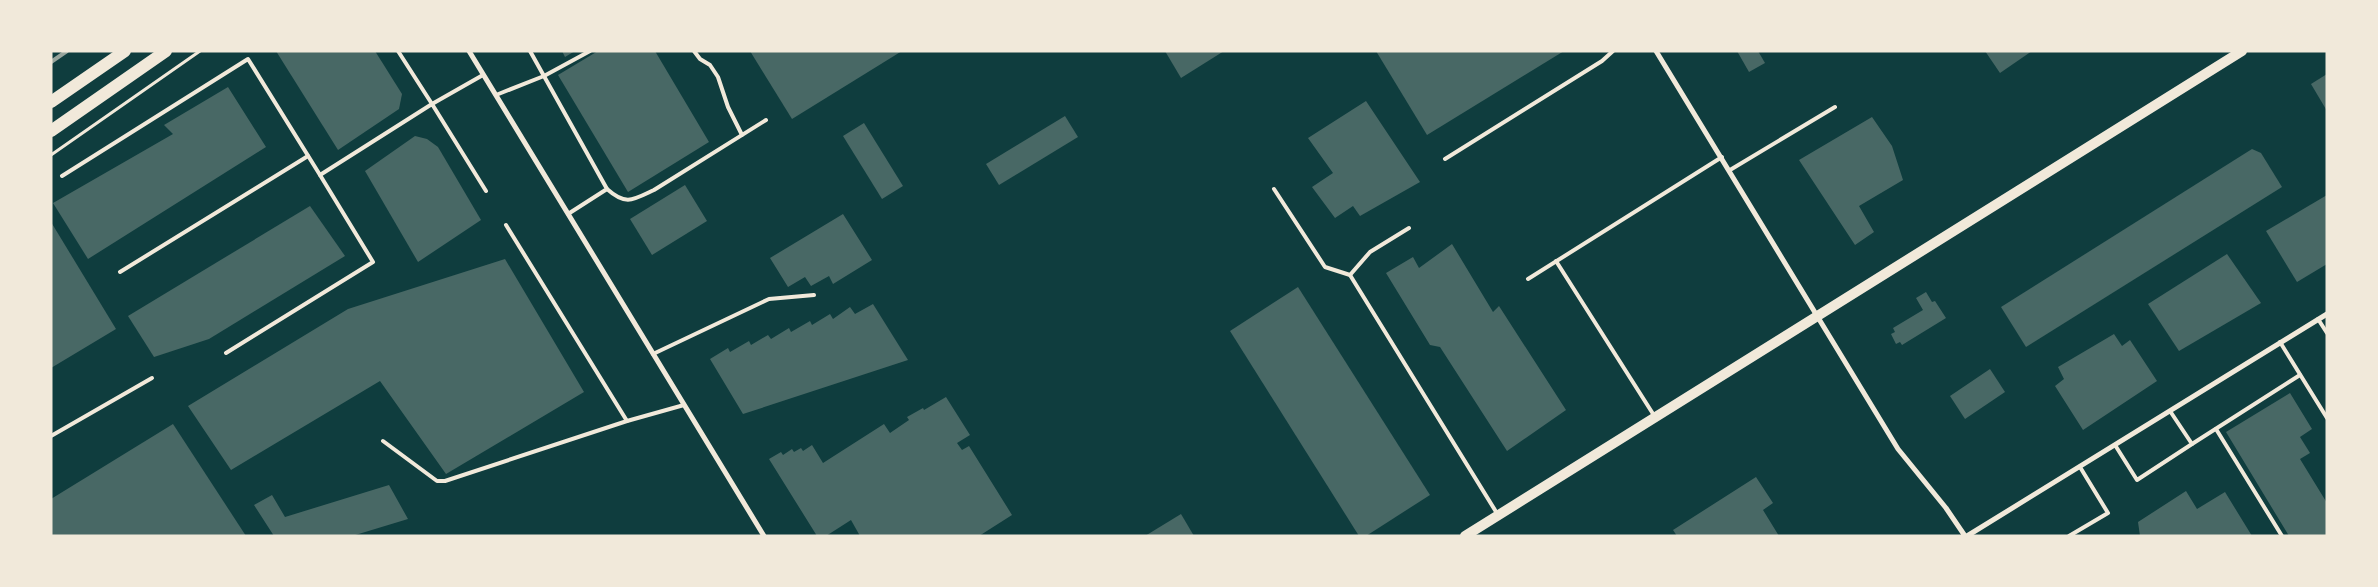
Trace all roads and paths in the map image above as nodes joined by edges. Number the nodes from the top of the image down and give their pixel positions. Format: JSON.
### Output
{"nodes":[{"id":1,"x":124,"y":51,"type":"edge"},
{"id":2,"x":166,"y":51,"type":"edge"},
{"id":3,"x":200,"y":51,"type":"edge"},
{"id":4,"x":398,"y":51,"type":"edge"},
{"id":5,"x":469,"y":51,"type":"edge"},
{"id":6,"x":530,"y":51,"type":"edge"},
{"id":7,"x":590,"y":51,"type":"edge"},
{"id":8,"x":694,"y":51,"type":"edge"},
{"id":9,"x":1613,"y":51,"type":"edge"},
{"id":10,"x":1656,"y":51,"type":"edge"},
{"id":11,"x":2242,"y":51,"type":"edge"},
{"id":12,"x":483,"y":75,"type":"junction"},
{"id":13,"x":544,"y":76,"type":"junction"},
{"id":14,"x":496,"y":96,"type":"junction"},
{"id":15,"x":51,"y":102,"type":"edge"},
{"id":16,"x":432,"y":104,"type":"junction"},
{"id":17,"x":1835,"y":107,"type":"dead end"},
{"id":18,"x":766,"y":120,"type":"dead end"},
{"id":19,"x":51,"y":131,"type":"edge"},
{"id":20,"x":742,"y":135,"type":"junction"},
{"id":21,"x":51,"y":155,"type":"edge"},
{"id":22,"x":308,"y":156,"type":"junction"},
{"id":23,"x":1722,"y":157,"type":"junction"},
{"id":24,"x":1446,"y":159,"type":"dead end"},
{"id":25,"x":1730,"y":170,"type":"junction"},
{"id":26,"x":320,"y":175,"type":"junction"},
{"id":27,"x":62,"y":176,"type":"dead end"},
{"id":28,"x":607,"y":189,"type":"junction"},
{"id":29,"x":1274,"y":190,"type":"dead end"},
{"id":30,"x":486,"y":191,"type":"dead end"},
{"id":31,"x":568,"y":214,"type":"junction"},
{"id":32,"x":506,"y":225,"type":"dead end"},
{"id":33,"x":1409,"y":228,"type":"dead end"},
{"id":34,"x":1556,"y":261,"type":"junction"},
{"id":35,"x":120,"y":272,"type":"dead end"},
{"id":36,"x":1350,"y":274,"type":"junction"},
{"id":37,"x":1528,"y":279,"type":"dead end"},
{"id":38,"x":814,"y":295,"type":"dead end"},
{"id":39,"x":1818,"y":314,"type":"junction"},
{"id":40,"x":2327,"y":314,"type":"edge"},
{"id":41,"x":2318,"y":319,"type":"junction"},
{"id":42,"x":2327,"y":333,"type":"edge"},
{"id":43,"x":2280,"y":342,"type":"junction"},
{"id":44,"x":226,"y":353,"type":"dead end"},
{"id":45,"x":653,"y":354,"type":"junction"},
{"id":46,"x":2300,"y":375,"type":"junction"},
{"id":47,"x":152,"y":378,"type":"dead end"},
{"id":48,"x":684,"y":404,"type":"junction"},
{"id":49,"x":2170,"y":410,"type":"junction"},
{"id":50,"x":1655,"y":417,"type":"junction"},
{"id":51,"x":2327,"y":418,"type":"edge"},
{"id":52,"x":627,"y":421,"type":"junction"},
{"id":53,"x":2216,"y":429,"type":"junction"},
{"id":54,"x":51,"y":436,"type":"edge"},
{"id":55,"x":383,"y":441,"type":"dead end"},
{"id":56,"x":2192,"y":444,"type":"junction"},
{"id":57,"x":2115,"y":445,"type":"junction"},
{"id":58,"x":2080,"y":467,"type":"junction"},
{"id":59,"x":1498,"y":515,"type":"junction"},
{"id":60,"x":764,"y":536,"type":"edge"},
{"id":61,"x":1465,"y":536,"type":"edge"},
{"id":62,"x":1966,"y":536,"type":"edge"},
{"id":63,"x":2069,"y":536,"type":"edge"},
{"id":64,"x":2282,"y":536,"type":"edge"}],
"edges":[{"from":1,"to":15,"type":"main road"},
{"from":2,"to":19,"type":"main road"},
{"from":3,"to":21,"type":"path"},
{"from":4,"to":16,"type":"lane"},
{"from":5,"to":12,"type":"street"},
{"from":6,"to":13,"type":"lane"},
{"from":7,"to":13,"type":"lane"},
{"from":8,"to":20,"type":"lane"},
{"from":9,"to":24,"type":"lane"},
{"from":10,"to":23,"type":"street"},
{"from":11,"to":39,"type":"main road"},
{"from":12,"to":14,"type":"street"},
{"from":12,"to":16,"type":"lane"},
{"from":13,"to":14,"type":"lane"},
{"from":13,"to":28,"type":"lane"},
{"from":14,"to":31,"type":"street"},
{"from":16,"to":26,"type":"lane"},
{"from":16,"to":30,"type":"lane"},
{"from":17,"to":25,"type":"lane"},
{"from":18,"to":20,"type":"lane"},
{"from":20,"to":28,"type":"lane"},
{"from":22,"to":26,"type":"lane"},
{"from":22,"to":27,"type":"lane"},
{"from":22,"to":35,"type":"lane"},
{"from":23,"to":25,"type":"street"},
{"from":23,"to":34,"type":"lane"},
{"from":25,"to":39,"type":"street"},
{"from":26,"to":44,"type":"lane"},
{"from":28,"to":31,"type":"lane"},
{"from":29,"to":36,"type":"lane"},
{"from":31,"to":45,"type":"street"},
{"from":32,"to":52,"type":"lane"},
{"from":33,"to":36,"type":"lane"},
{"from":34,"to":37,"type":"lane"},
{"from":34,"to":50,"type":"lane"},
{"from":36,"to":59,"type":"lane"},
{"from":38,"to":45,"type":"lane"},
{"from":39,"to":50,"type":"main road"},
{"from":39,"to":62,"type":"street"},
{"from":40,"to":41,"type":"street"},
{"from":41,"to":42,"type":"lane"},
{"from":41,"to":43,"type":"street"},
{"from":43,"to":46,"type":"lane"},
{"from":43,"to":49,"type":"street"},
{"from":45,"to":48,"type":"street"},
{"from":46,"to":51,"type":"lane"},
{"from":46,"to":53,"type":"lane"},
{"from":47,"to":54,"type":"lane"},
{"from":48,"to":52,"type":"lane"},
{"from":48,"to":60,"type":"street"},
{"from":49,"to":56,"type":"lane"},
{"from":49,"to":57,"type":"street"},
{"from":50,"to":59,"type":"main road"},
{"from":52,"to":55,"type":"lane"},
{"from":53,"to":56,"type":"lane"},
{"from":53,"to":64,"type":"lane"},
{"from":56,"to":57,"type":"lane"},
{"from":57,"to":58,"type":"street"},
{"from":58,"to":62,"type":"street"},
{"from":58,"to":63,"type":"lane"},
{"from":59,"to":61,"type":"main road"}]}
